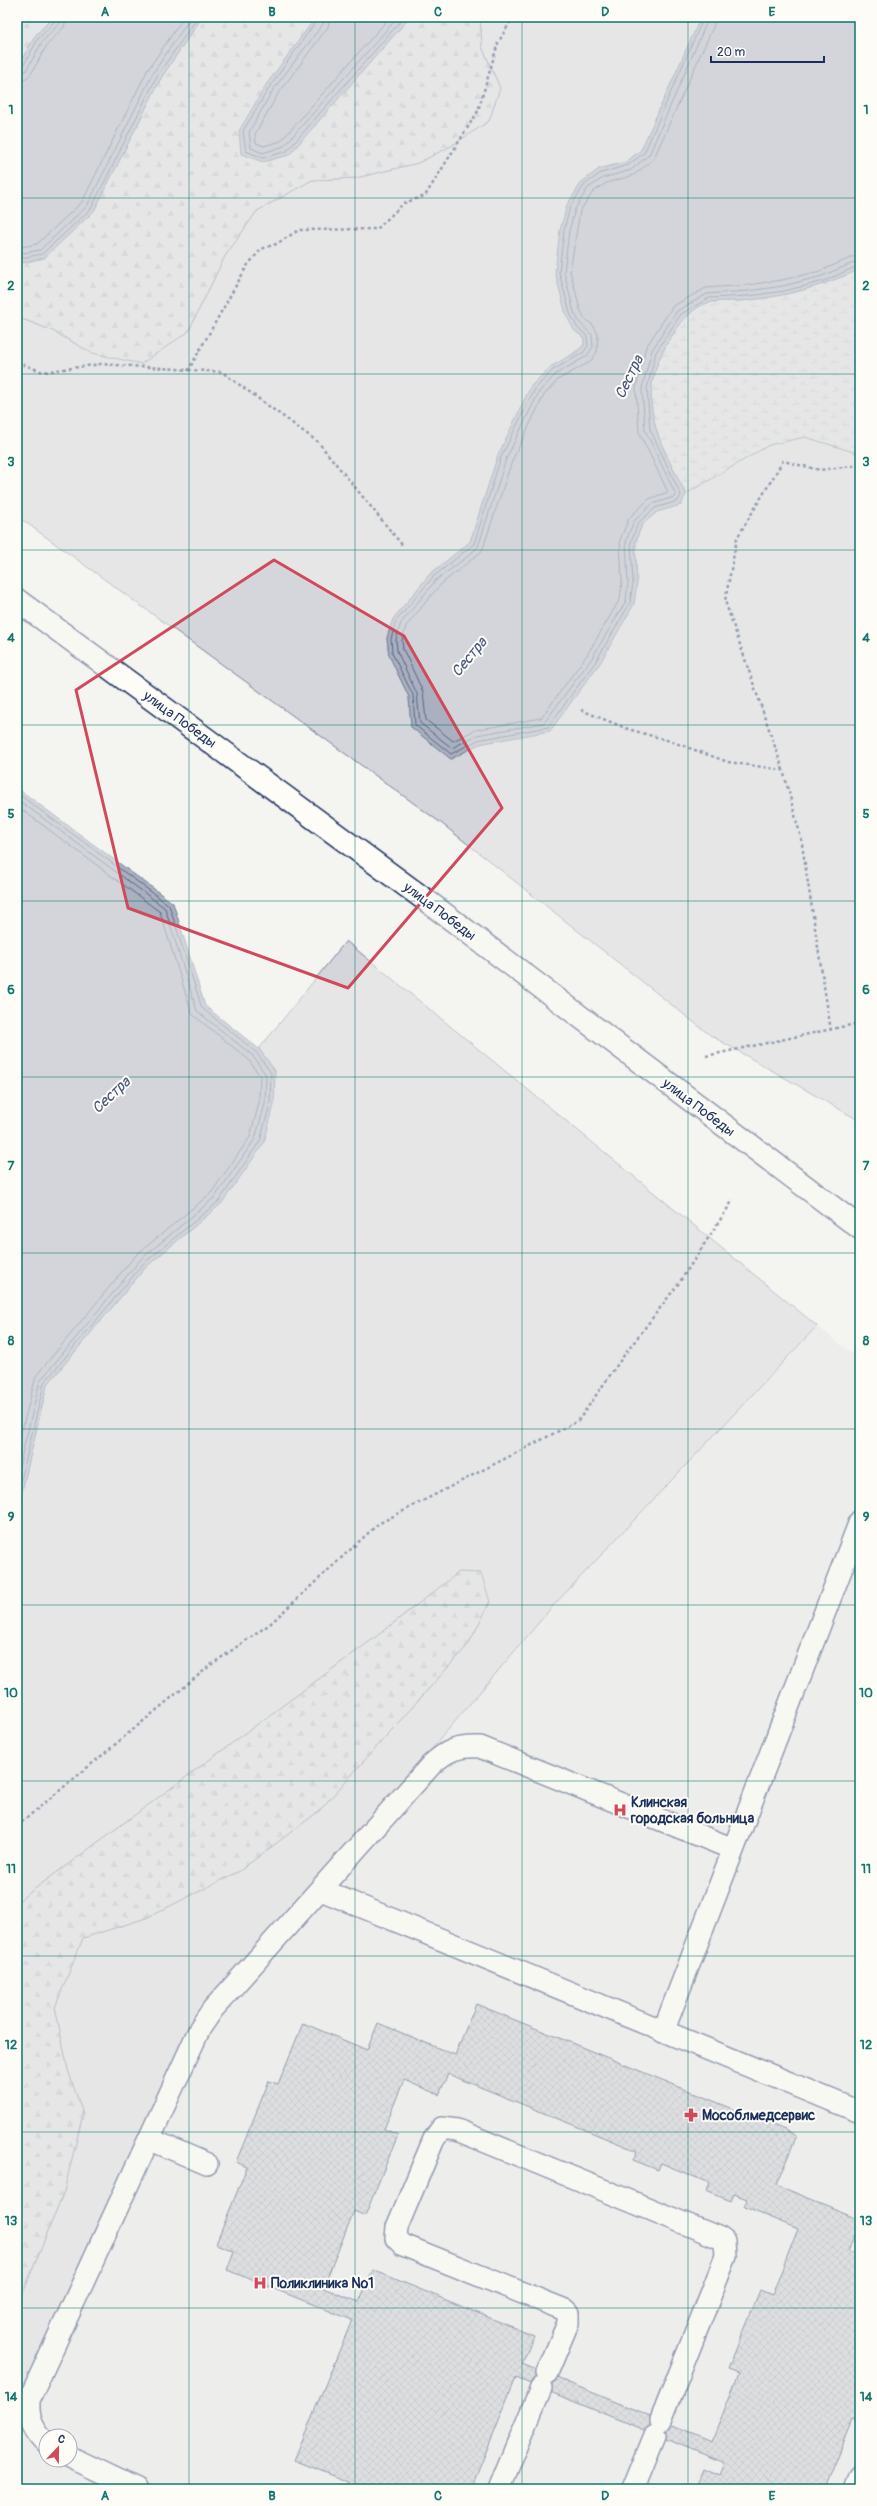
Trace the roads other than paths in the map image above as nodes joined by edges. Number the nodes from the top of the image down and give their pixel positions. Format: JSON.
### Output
{"nodes":[{"id":1,"x":17,"y":600,"type":"edge"},
{"id":2,"x":860,"y":1228,"type":"edge"},
{"id":3,"x":860,"y":1521,"type":"edge"},
{"id":4,"x":733,"y":1849,"type":"junction"},
{"id":5,"x":321,"y":1890,"type":"junction"},
{"id":6,"x":663,"y":2032,"type":"junction"},
{"id":7,"x":860,"y":2112,"type":"edge"},
{"id":8,"x":149,"y":2139,"type":"junction"},
{"id":9,"x":207,"y":2164,"type":"dead end"},
{"id":10,"x":38,"y":2434,"type":"edge"},
{"id":11,"x":78,"y":2461,"type":"edge"},
{"id":12,"x":860,"y":2476,"type":"edge"},
{"id":13,"x":137,"y":2489,"type":"edge"},
{"id":14,"x":499,"y":2489,"type":"edge"},
{"id":15,"x":633,"y":2489,"type":"edge"},
{"id":16,"x":855,"y":2489,"type":"edge"}],
"edges":[{"from":1,"to":2,"type":"street","name":"улица Победы"},
{"from":3,"to":4,"type":"lane"},
{"from":4,"to":5,"type":"lane"},
{"from":4,"to":6,"type":"lane"},
{"from":5,"to":6,"type":"lane"},
{"from":5,"to":8,"type":"lane"},
{"from":6,"to":7,"type":"lane"},
{"from":8,"to":9,"type":"lane"},
{"from":8,"to":10,"type":"lane"},
{"from":11,"to":13,"type":"lane"},
{"from":12,"to":16,"type":"lane"},
{"from":14,"to":15,"type":"lane"}]}
